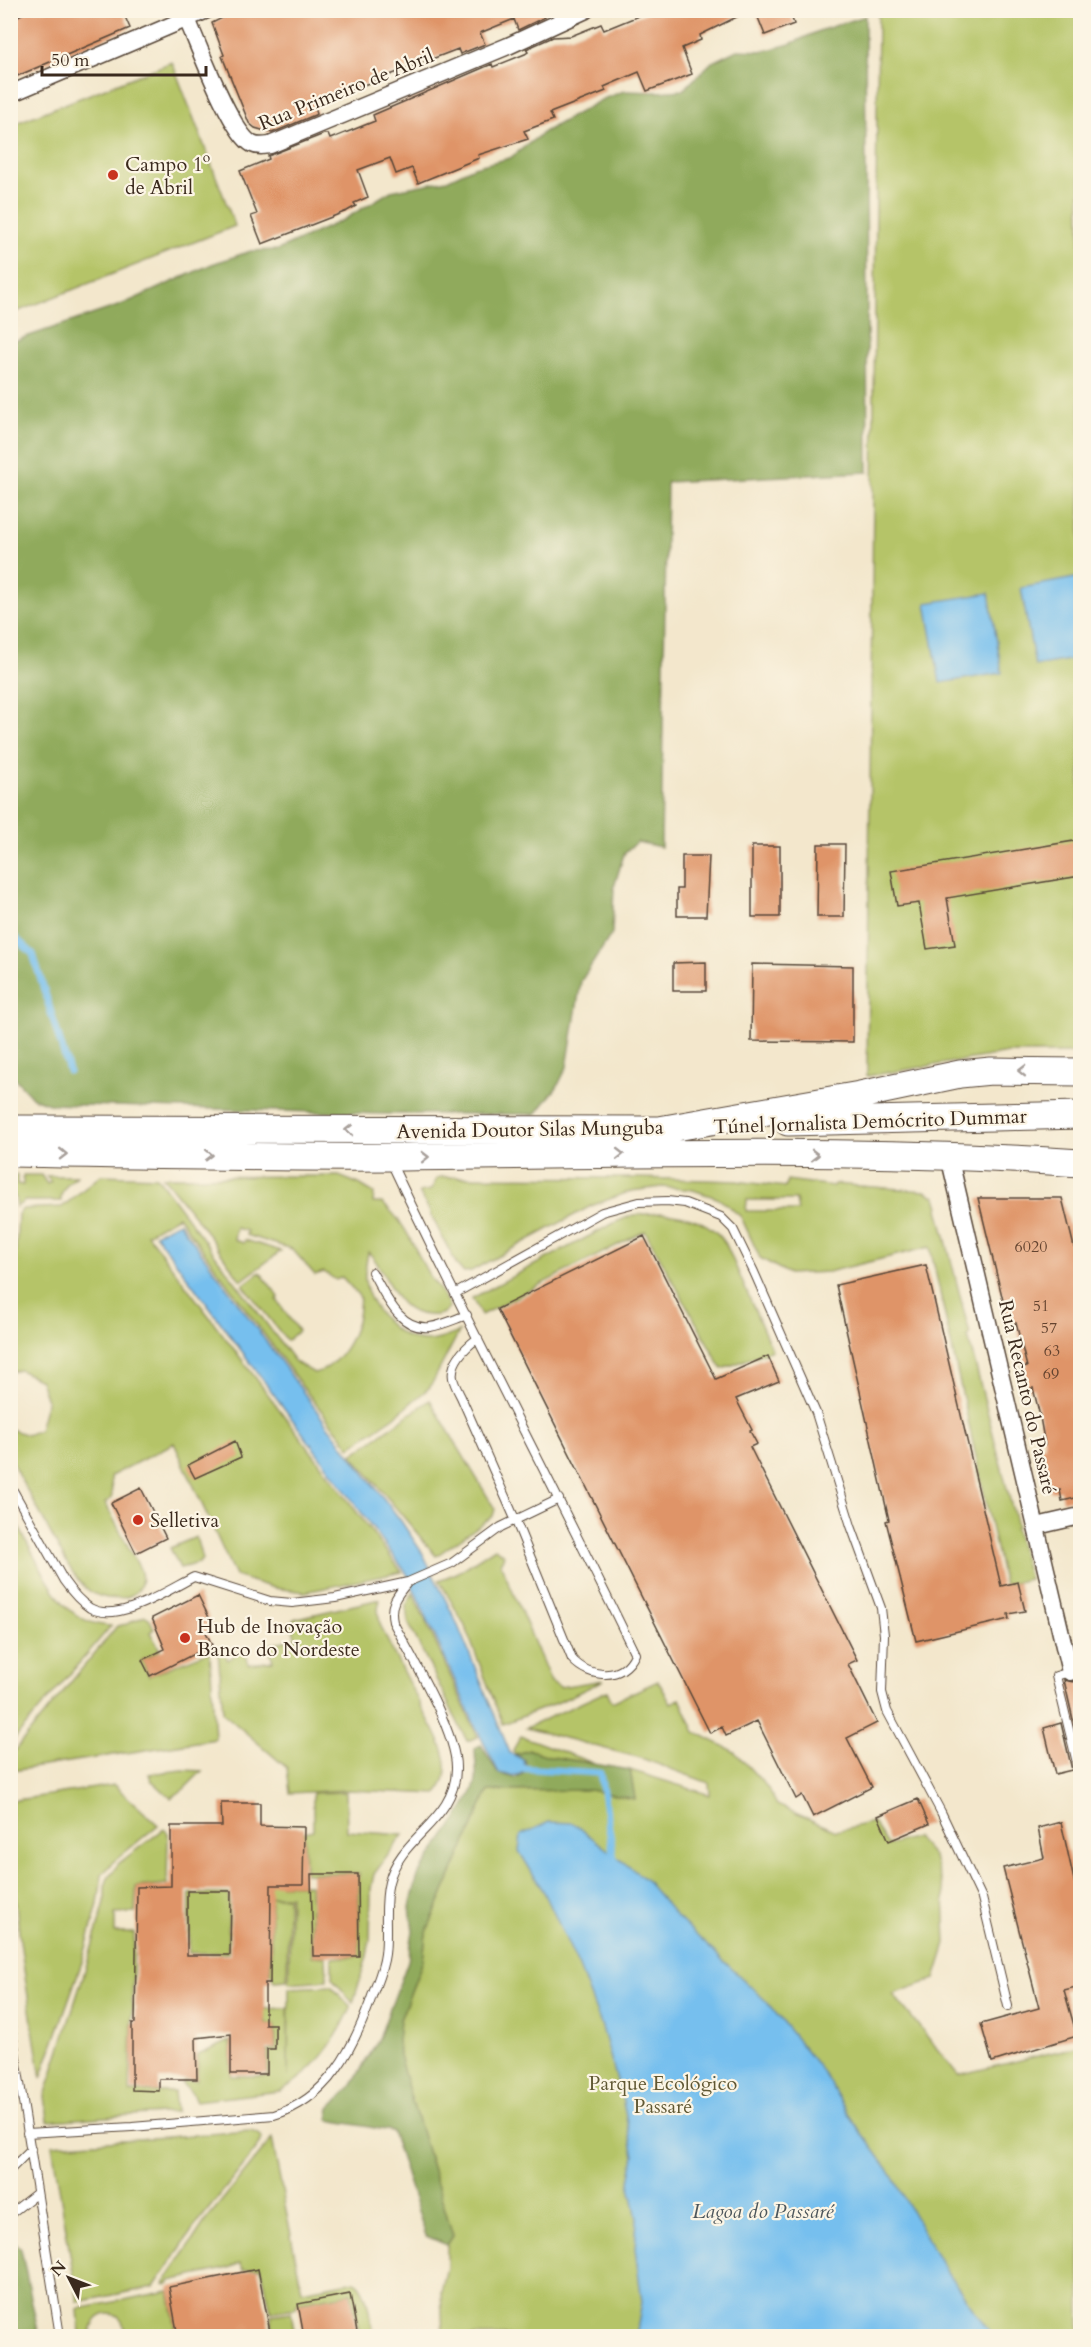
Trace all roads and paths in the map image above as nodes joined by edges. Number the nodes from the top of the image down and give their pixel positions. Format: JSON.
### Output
{"nodes":[{"id":1,"x":207,"y":10,"type":"edge"},
{"id":2,"x":586,"y":10,"type":"edge"},
{"id":3,"x":187,"y":19,"type":"junction"},
{"id":4,"x":10,"y":94,"type":"edge"},
{"id":5,"x":1080,"y":1072,"type":"edge"},
{"id":6,"x":1080,"y":1115,"type":"edge"},
{"id":7,"x":10,"y":1129,"type":"edge"},
{"id":8,"x":659,"y":1130,"type":"junction"},
{"id":9,"x":10,"y":1153,"type":"edge"},
{"id":10,"x":949,"y":1156,"type":"junction"},
{"id":11,"x":388,"y":1157,"type":"junction"},
{"id":12,"x":1080,"y":1163,"type":"edge"},
{"id":13,"x":372,"y":1272,"type":"dead end"},
{"id":14,"x":456,"y":1293,"type":"junction"},
{"id":15,"x":467,"y":1315,"type":"junction"},
{"id":16,"x":478,"y":1338,"type":"junction"},
{"id":17,"x":10,"y":1485,"type":"edge"},
{"id":18,"x":559,"y":1499,"type":"junction"},
{"id":19,"x":1080,"y":1516,"type":"edge"},
{"id":20,"x":515,"y":1519,"type":"junction"},
{"id":21,"x":1037,"y":1526,"type":"junction"},
{"id":22,"x":408,"y":1582,"type":"junction"},
{"id":23,"x":1075,"y":1671,"type":"edge"},
{"id":24,"x":1080,"y":1775,"type":"edge"},
{"id":25,"x":1008,"y":2006,"type":"dead end"},
{"id":26,"x":10,"y":2020,"type":"edge"},
{"id":27,"x":27,"y":2133,"type":"junction"},
{"id":28,"x":31,"y":2149,"type":"junction"},
{"id":29,"x":10,"y":2170,"type":"edge"},
{"id":30,"x":37,"y":2193,"type":"junction"},
{"id":31,"x":10,"y":2214,"type":"edge"},
{"id":32,"x":60,"y":2337,"type":"edge"}],
"edges":[{"from":1,"to":3,"type":"street"},
{"from":2,"to":3,"type":"street","name":"Rua Primeiro de Abril"},
{"from":3,"to":4,"type":"street"},
{"from":5,"to":8,"type":"main road","name":"Avenida Doutor Silas Munguba","one_way":true},
{"from":6,"to":8,"type":"main road","name":"Túnel Jornalista Demócrito Dummar"},
{"from":8,"to":7,"type":"main road","name":"Avenida Doutor Silas Munguba","one_way":true},
{"from":9,"to":11,"type":"main road","name":"Avenida Doutor Silas Munguba","one_way":true},
{"from":11,"to":10,"type":"main road","name":"Avenida Doutor Silas Munguba","one_way":true},
{"from":10,"to":12,"type":"main road","name":"Avenida Doutor Silas Munguba"},
{"from":10,"to":21,"type":"street","name":"Rua Recanto do Passaré"},
{"from":11,"to":14,"type":"lane"},
{"from":13,"to":15,"type":"lane"},
{"from":14,"to":15,"type":"lane"},
{"from":14,"to":25,"type":"lane"},
{"from":15,"to":16,"type":"lane"},
{"from":16,"to":18,"type":"lane"},
{"from":16,"to":20,"type":"lane"},
{"from":17,"to":22,"type":"lane"},
{"from":18,"to":20,"type":"lane"},
{"from":18,"to":20,"type":"lane"},
{"from":19,"to":21,"type":"street"},
{"from":20,"to":22,"type":"lane"},
{"from":21,"to":23,"type":"street","name":"Rua Recanto do Passaré"},
{"from":22,"to":27,"type":"lane"},
{"from":23,"to":24,"type":"lane"},
{"from":26,"to":27,"type":"lane"},
{"from":27,"to":28,"type":"lane"},
{"from":28,"to":29,"type":"lane"},
{"from":28,"to":30,"type":"lane"},
{"from":30,"to":31,"type":"lane"},
{"from":30,"to":32,"type":"lane"}]}
